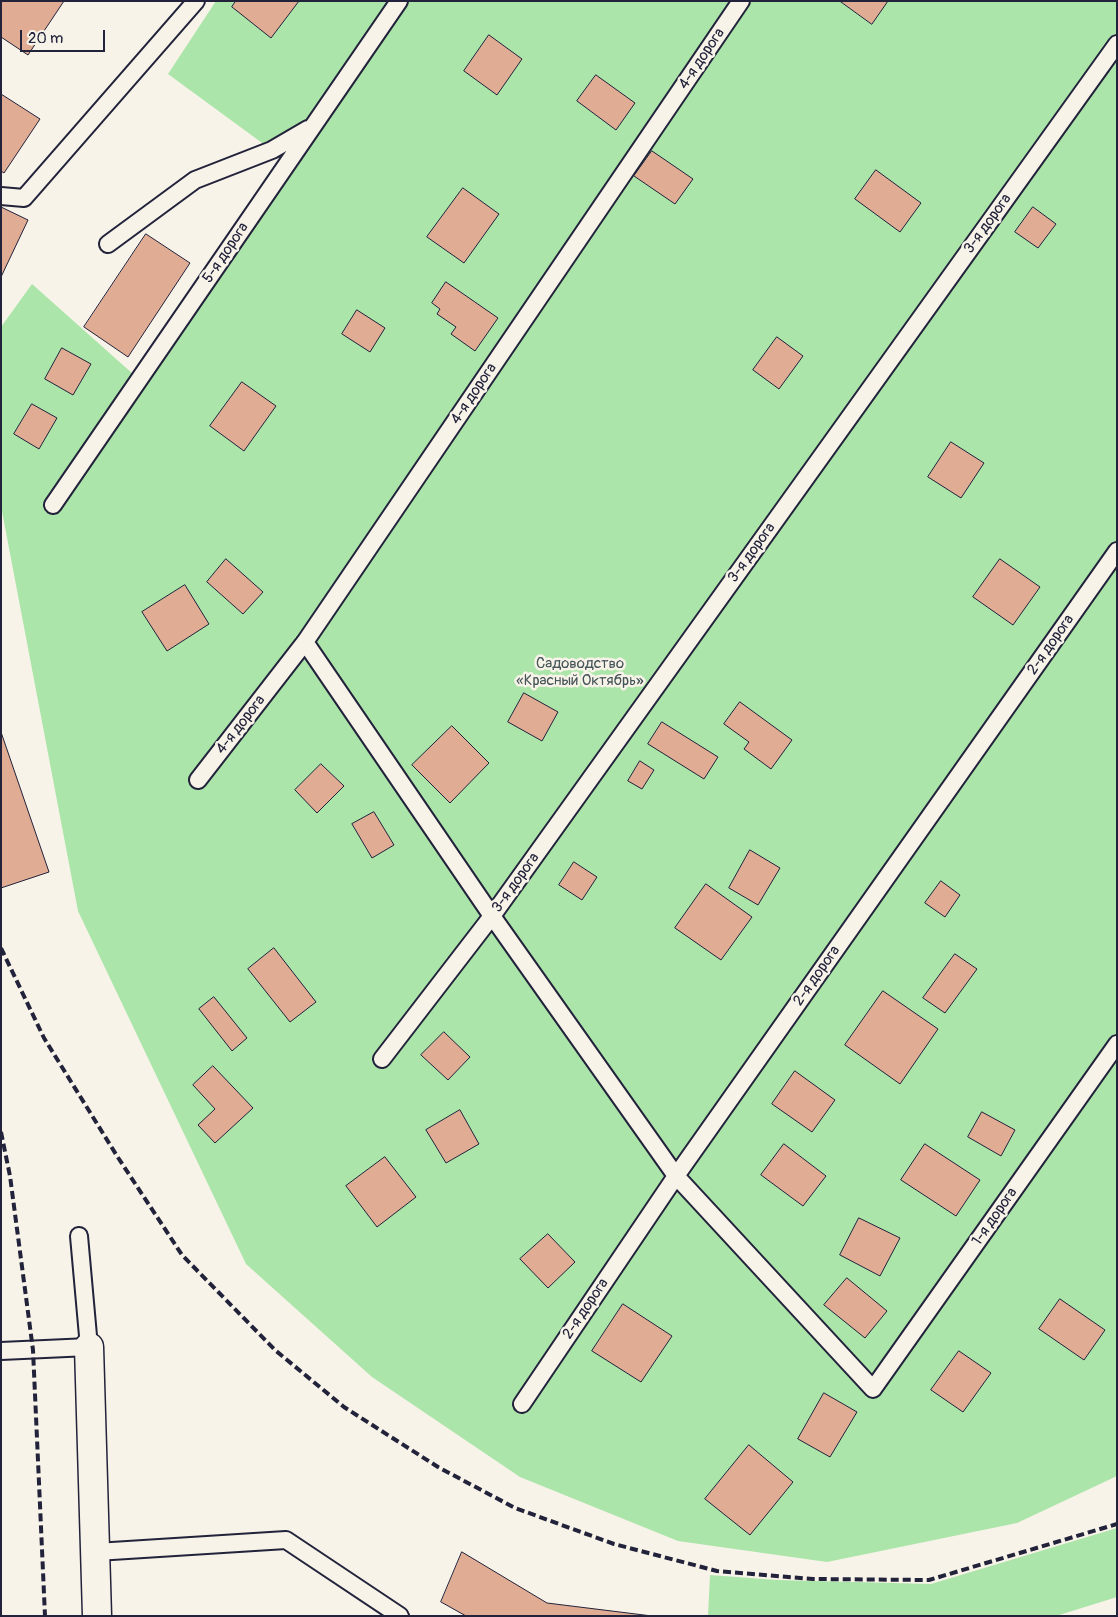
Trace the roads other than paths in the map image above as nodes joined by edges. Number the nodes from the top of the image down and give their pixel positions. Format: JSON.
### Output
{"nodes":[{"id":1,"x":196,"y":1,"type":"edge"},
{"id":2,"x":399,"y":1,"type":"edge"},
{"id":3,"x":741,"y":1,"type":"edge"},
{"id":4,"x":1117,"y":44,"type":"edge"},
{"id":5,"x":313,"y":126,"type":"junction"},
{"id":6,"x":1,"y":196,"type":"edge"},
{"id":7,"x":108,"y":244,"type":"dead end"},
{"id":8,"x":53,"y":505,"type":"dead end"},
{"id":9,"x":1117,"y":552,"type":"edge"},
{"id":10,"x":305,"y":642,"type":"junction"},
{"id":11,"x":198,"y":780,"type":"dead end"},
{"id":12,"x":492,"y":916,"type":"junction"},
{"id":13,"x":1117,"y":1044,"type":"edge"},
{"id":14,"x":382,"y":1059,"type":"dead end"},
{"id":15,"x":676,"y":1176,"type":"junction"},
{"id":16,"x":79,"y":1236,"type":"dead end"},
{"id":17,"x":89,"y":1347,"type":"junction"},
{"id":18,"x":1,"y":1351,"type":"edge"},
{"id":19,"x":522,"y":1404,"type":"dead end"},
{"id":20,"x":96,"y":1552,"type":"junction"},
{"id":21,"x":97,"y":1616,"type":"edge"},
{"id":22,"x":400,"y":1616,"type":"edge"}],
"edges":[{"from":1,"to":6,"type":"lane"},
{"from":2,"to":5,"type":"lane","name":"5-я дорога"},
{"from":3,"to":10,"type":"lane","name":"4-я дорога"},
{"from":4,"to":12,"type":"lane","name":"3-я дорога"},
{"from":5,"to":7,"type":"lane"},
{"from":5,"to":8,"type":"lane","name":"5-я дорога"},
{"from":9,"to":15,"type":"lane","name":"2-я дорога"},
{"from":10,"to":11,"type":"lane","name":"4-я дорога"},
{"from":10,"to":12,"type":"lane"},
{"from":12,"to":14,"type":"lane","name":"3-я дорога"},
{"from":12,"to":15,"type":"lane"},
{"from":13,"to":15,"type":"lane","name":"1-я дорога"},
{"from":15,"to":19,"type":"lane","name":"2-я дорога"},
{"from":16,"to":17,"type":"lane"},
{"from":17,"to":18,"type":"lane"},
{"from":17,"to":20,"type":"street"},
{"from":20,"to":21,"type":"street"},
{"from":20,"to":22,"type":"lane"}]}
